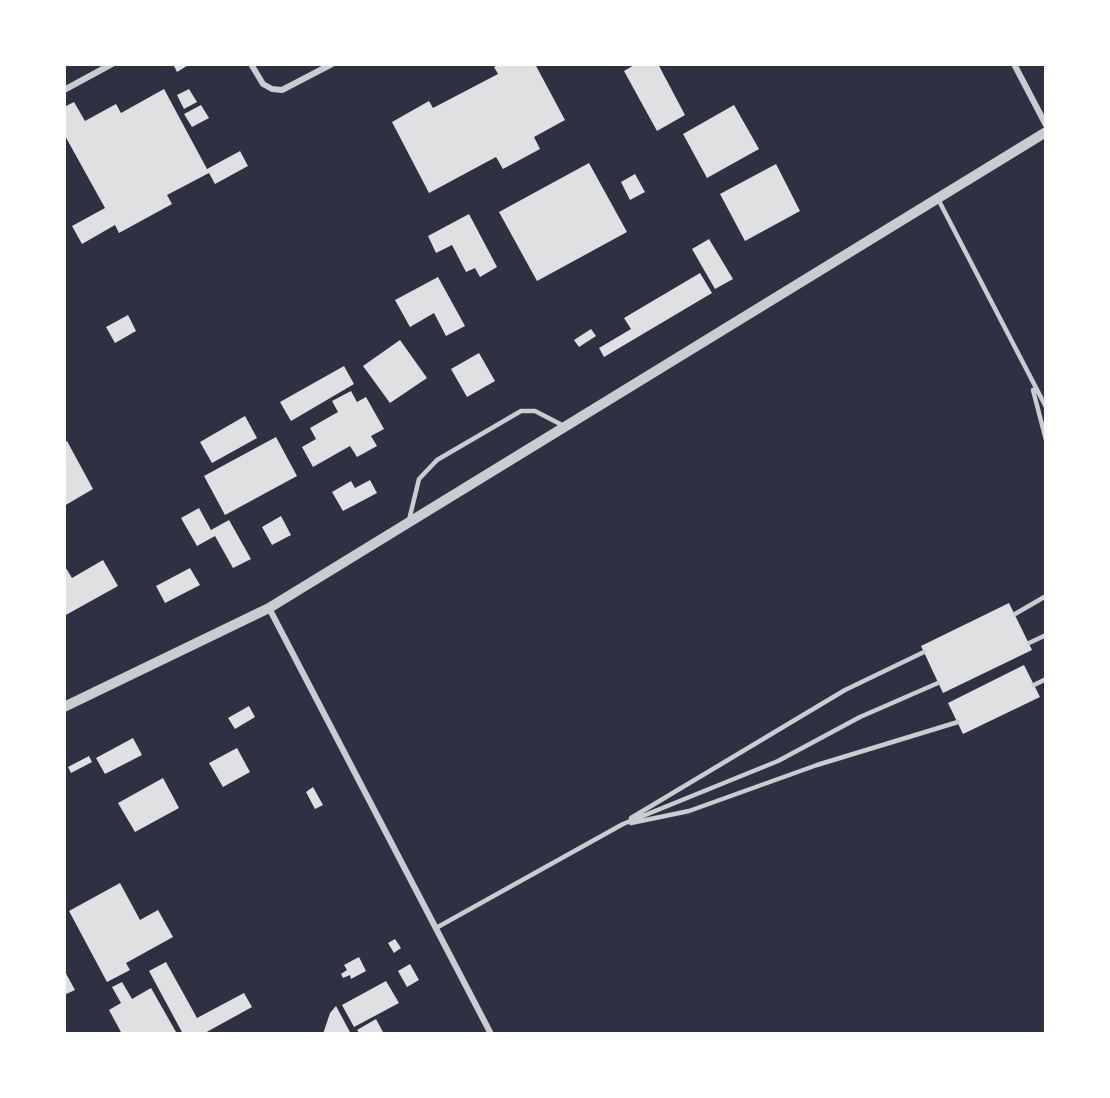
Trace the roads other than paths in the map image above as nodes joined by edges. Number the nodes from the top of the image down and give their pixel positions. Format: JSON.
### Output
{"nodes":[{"id":1,"x":112,"y":64,"type":"edge"},
{"id":2,"x":251,"y":64,"type":"edge"},
{"id":3,"x":332,"y":64,"type":"edge"},
{"id":4,"x":1014,"y":64,"type":"edge"},
{"id":5,"x":64,"y":90,"type":"edge"},
{"id":6,"x":1046,"y":125,"type":"edge"},
{"id":7,"x":1046,"y":132,"type":"edge"},
{"id":8,"x":937,"y":197,"type":"junction"},
{"id":9,"x":1032,"y":385,"type":"junction"},
{"id":10,"x":1046,"y":407,"type":"edge"},
{"id":11,"x":564,"y":426,"type":"junction"},
{"id":12,"x":1046,"y":440,"type":"edge"},
{"id":13,"x":409,"y":522,"type":"junction"},
{"id":14,"x":1046,"y":596,"type":"edge"},
{"id":15,"x":269,"y":608,"type":"junction"},
{"id":16,"x":1015,"y":614,"type":"dead end"},
{"id":17,"x":1046,"y":635,"type":"edge"},
{"id":18,"x":1029,"y":643,"type":"dead end"},
{"id":19,"x":924,"y":652,"type":"dead end"},
{"id":20,"x":1046,"y":679,"type":"edge"},
{"id":21,"x":938,"y":683,"type":"dead end"},
{"id":22,"x":1034,"y":685,"type":"dead end"},
{"id":23,"x":64,"y":707,"type":"edge"},
{"id":24,"x":958,"y":722,"type":"dead end"},
{"id":25,"x":623,"y":824,"type":"junction"},
{"id":26,"x":436,"y":927,"type":"junction"},
{"id":27,"x":491,"y":1034,"type":"edge"}],
"edges":[{"from":1,"to":5,"type":"street"},
{"from":2,"to":3,"type":"street"},
{"from":4,"to":6,"type":"street"},
{"from":7,"to":8,"type":"street"},
{"from":8,"to":9,"type":"lane"},
{"from":8,"to":11,"type":"street"},
{"from":9,"to":10,"type":"lane"},
{"from":9,"to":12,"type":"lane"},
{"from":11,"to":13,"type":"street"},
{"from":11,"to":13,"type":"lane"},
{"from":13,"to":15,"type":"street"},
{"from":14,"to":16,"type":"lane"},
{"from":15,"to":23,"type":"street"},
{"from":15,"to":26,"type":"street"},
{"from":17,"to":18,"type":"lane"},
{"from":19,"to":25,"type":"lane"},
{"from":20,"to":22,"type":"lane"},
{"from":21,"to":25,"type":"lane"},
{"from":24,"to":25,"type":"lane"},
{"from":25,"to":26,"type":"lane"},
{"from":26,"to":27,"type":"street"}]}
